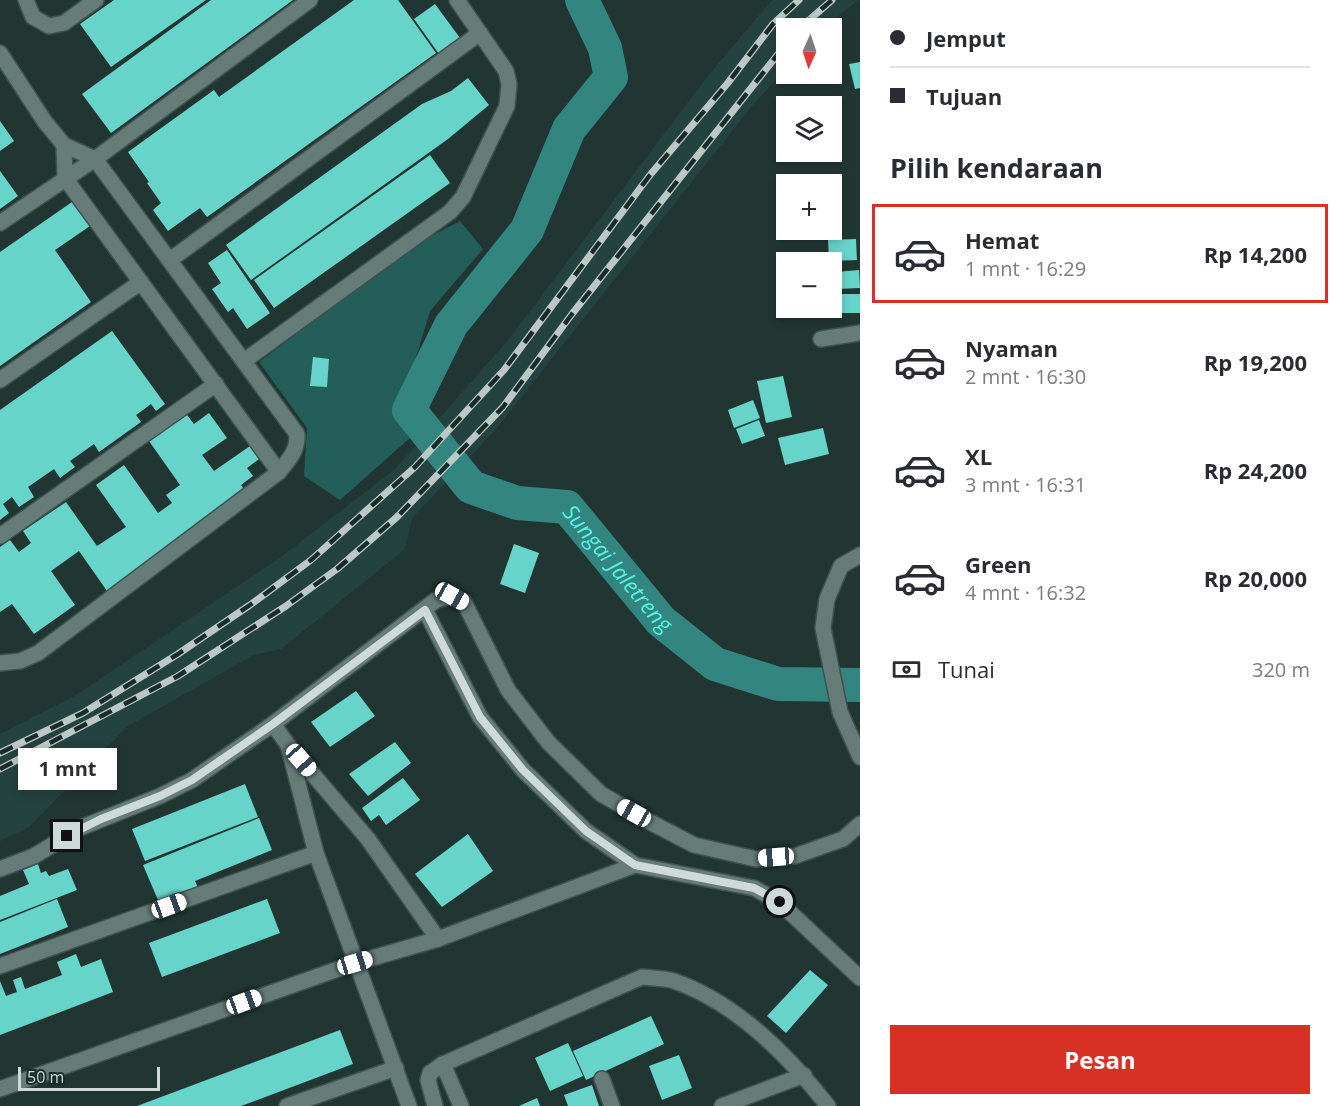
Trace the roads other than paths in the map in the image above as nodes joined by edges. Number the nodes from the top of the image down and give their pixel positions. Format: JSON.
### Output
{"nodes":[{"id":1,"x":26,"y":0,"type":"edge"},
{"id":2,"x":96,"y":0,"type":"edge"},
{"id":3,"x":310,"y":0,"type":"edge"},
{"id":4,"x":458,"y":0,"type":"edge"},
{"id":5,"x":480,"y":33,"type":"junction"},
{"id":6,"x":0,"y":53,"type":"edge"},
{"id":7,"x":64,"y":145,"type":"junction"},
{"id":8,"x":94,"y":159,"type":"junction"},
{"id":9,"x":65,"y":178,"type":"junction"},
{"id":10,"x":0,"y":223,"type":"edge"},
{"id":11,"x":170,"y":260,"type":"junction"},
{"id":12,"x":141,"y":282,"type":"junction"},
{"id":13,"x":860,"y":333,"type":"edge"},
{"id":14,"x":821,"y":339,"type":"dead end"},
{"id":15,"x":244,"y":361,"type":"junction"},
{"id":16,"x":0,"y":380,"type":"edge"},
{"id":17,"x":216,"y":384,"type":"junction"},
{"id":18,"x":279,"y":472,"type":"junction"},
{"id":19,"x":0,"y":536,"type":"edge"},
{"id":20,"x":860,"y":555,"type":"edge"},
{"id":21,"x":425,"y":610,"type":"junction"},
{"id":22,"x":0,"y":663,"type":"edge"},
{"id":23,"x":273,"y":724,"type":"junction"},
{"id":24,"x":288,"y":745,"type":"junction"},
{"id":25,"x":860,"y":757,"type":"edge"},
{"id":26,"x":860,"y":824,"type":"edge"},
{"id":27,"x":316,"y":853,"type":"junction"},
{"id":28,"x":635,"y":865,"type":"junction"},
{"id":29,"x":0,"y":869,"type":"edge"},
{"id":30,"x":438,"y":939,"type":"junction"},
{"id":31,"x":355,"y":963,"type":"junction"},
{"id":32,"x":0,"y":966,"type":"edge"},
{"id":33,"x":860,"y":978,"type":"edge"},
{"id":34,"x":443,"y":1064,"type":"junction"},
{"id":35,"x":396,"y":1068,"type":"junction"},
{"id":36,"x":804,"y":1076,"type":"junction"},
{"id":37,"x":602,"y":1079,"type":"dead end"},
{"id":38,"x":0,"y":1089,"type":"edge"},
{"id":39,"x":287,"y":1106,"type":"edge"},
{"id":40,"x":410,"y":1106,"type":"edge"},
{"id":41,"x":435,"y":1106,"type":"edge"},
{"id":42,"x":461,"y":1106,"type":"edge"},
{"id":43,"x":612,"y":1106,"type":"edge"},
{"id":44,"x":722,"y":1106,"type":"edge"},
{"id":45,"x":828,"y":1106,"type":"edge"}],
"edges":[{"from":1,"to":2,"type":"street"},
{"from":3,"to":8,"type":"street"},
{"from":4,"to":5,"type":"street"},
{"from":5,"to":11,"type":"street"},
{"from":5,"to":15,"type":"street"},
{"from":6,"to":7,"type":"street"},
{"from":7,"to":8,"type":"street"},
{"from":7,"to":9,"type":"street"},
{"from":8,"to":9,"type":"street"},
{"from":8,"to":11,"type":"street"},
{"from":9,"to":10,"type":"street"},
{"from":9,"to":12,"type":"street"},
{"from":11,"to":15,"type":"street"},
{"from":12,"to":16,"type":"street"},
{"from":12,"to":17,"type":"street"},
{"from":13,"to":14,"type":"street"},
{"from":15,"to":18,"type":"street"},
{"from":17,"to":18,"type":"street"},
{"from":17,"to":19,"type":"street"},
{"from":18,"to":22,"type":"street"},
{"from":20,"to":25,"type":"street"},
{"from":21,"to":23,"type":"street"},
{"from":21,"to":26,"type":"street"},
{"from":21,"to":28,"type":"street"},
{"from":23,"to":24,"type":"street"},
{"from":23,"to":29,"type":"street"},
{"from":24,"to":27,"type":"street"},
{"from":24,"to":30,"type":"street"},
{"from":27,"to":31,"type":"street"},
{"from":27,"to":32,"type":"street"},
{"from":28,"to":30,"type":"street"},
{"from":28,"to":33,"type":"street"},
{"from":30,"to":31,"type":"street"},
{"from":31,"to":35,"type":"street"},
{"from":31,"to":38,"type":"street"},
{"from":34,"to":36,"type":"street"},
{"from":34,"to":41,"type":"street"},
{"from":34,"to":42,"type":"street"},
{"from":35,"to":39,"type":"street"},
{"from":35,"to":40,"type":"street"},
{"from":36,"to":44,"type":"street"},
{"from":36,"to":45,"type":"street"},
{"from":37,"to":43,"type":"street"}]}
